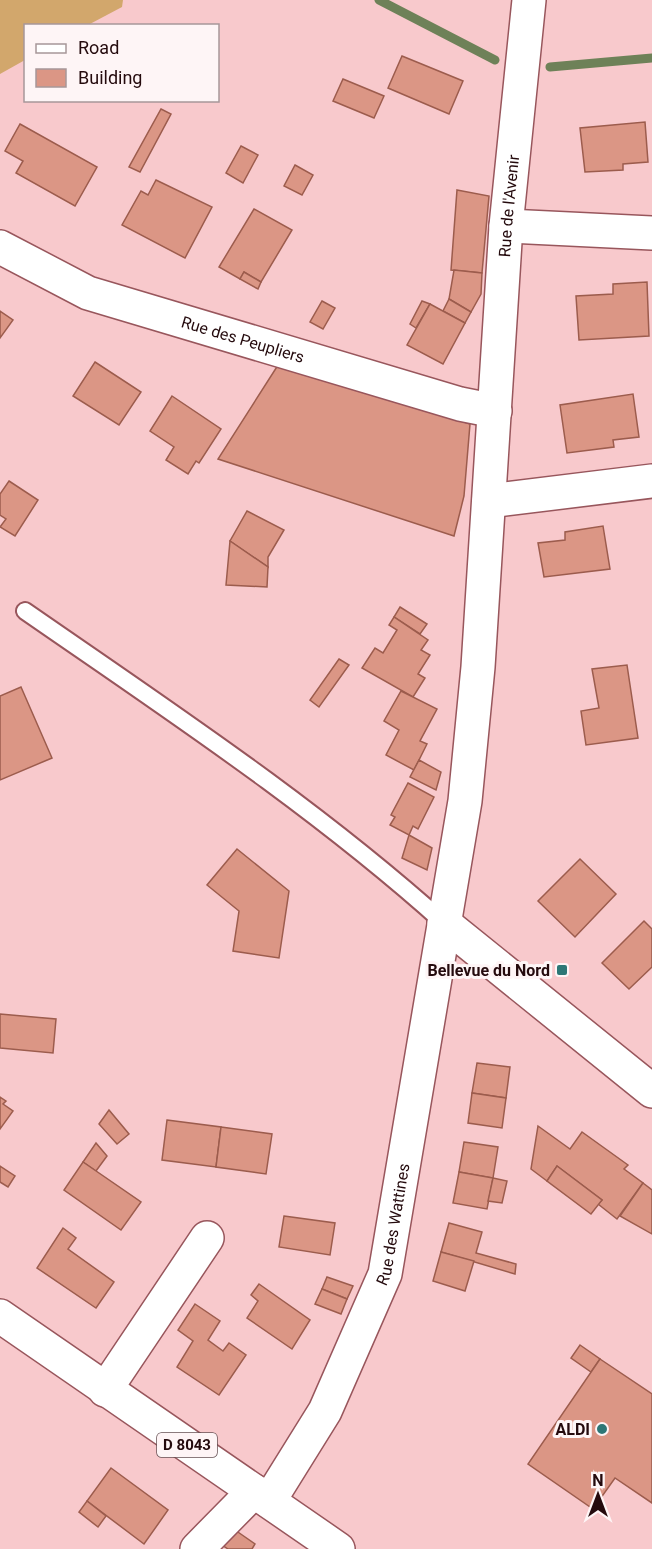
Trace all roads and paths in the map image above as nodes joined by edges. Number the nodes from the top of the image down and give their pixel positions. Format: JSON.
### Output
{"nodes":[{"id":1,"x":529,"y":0,"type":"edge"},
{"id":2,"x":506,"y":226,"type":"junction"},
{"id":3,"x":652,"y":233,"type":"edge"},
{"id":4,"x":0,"y":246,"type":"edge"},
{"id":5,"x":495,"y":411,"type":"junction"},
{"id":6,"x":652,"y":481,"type":"edge"},
{"id":7,"x":489,"y":501,"type":"junction"},
{"id":8,"x":25,"y":611,"type":"dead end"},
{"id":9,"x":444,"y":923,"type":"junction"},
{"id":10,"x":647,"y":1077,"type":"edge"},
{"id":11,"x":207,"y":1238,"type":"dead end"},
{"id":12,"x":0,"y":1316,"type":"edge"},
{"id":13,"x":105,"y":1390,"type":"junction"},
{"id":14,"x":262,"y":1496,"type":"junction"},
{"id":15,"x":197,"y":1549,"type":"edge"},
{"id":16,"x":338,"y":1549,"type":"edge"}],
"edges":[{"from":1,"to":2,"type":"street","name":"Rue de l'Avenir"},
{"from":2,"to":3,"type":"street"},
{"from":2,"to":5,"type":"street","name":"Rue de l'Avenir"},
{"from":4,"to":5,"type":"street","name":"Rue des Peupliers"},
{"from":5,"to":7,"type":"street","name":"Rue de l'Avenir"},
{"from":6,"to":7,"type":"street"},
{"from":7,"to":9,"type":"street","name":"Rue des Wattines"},
{"from":8,"to":9,"type":"lane"},
{"from":9,"to":10,"type":"street"},
{"from":9,"to":14,"type":"street","name":"Rue des Wattines"},
{"from":11,"to":13,"type":"street"},
{"from":12,"to":13,"type":"street","number":"D 8043"},
{"from":13,"to":14,"type":"street","number":"D 8043"},
{"from":14,"to":15,"type":"street","name":"Rue des Wattines"},
{"from":14,"to":16,"type":"street","number":"D 8043"}]}
